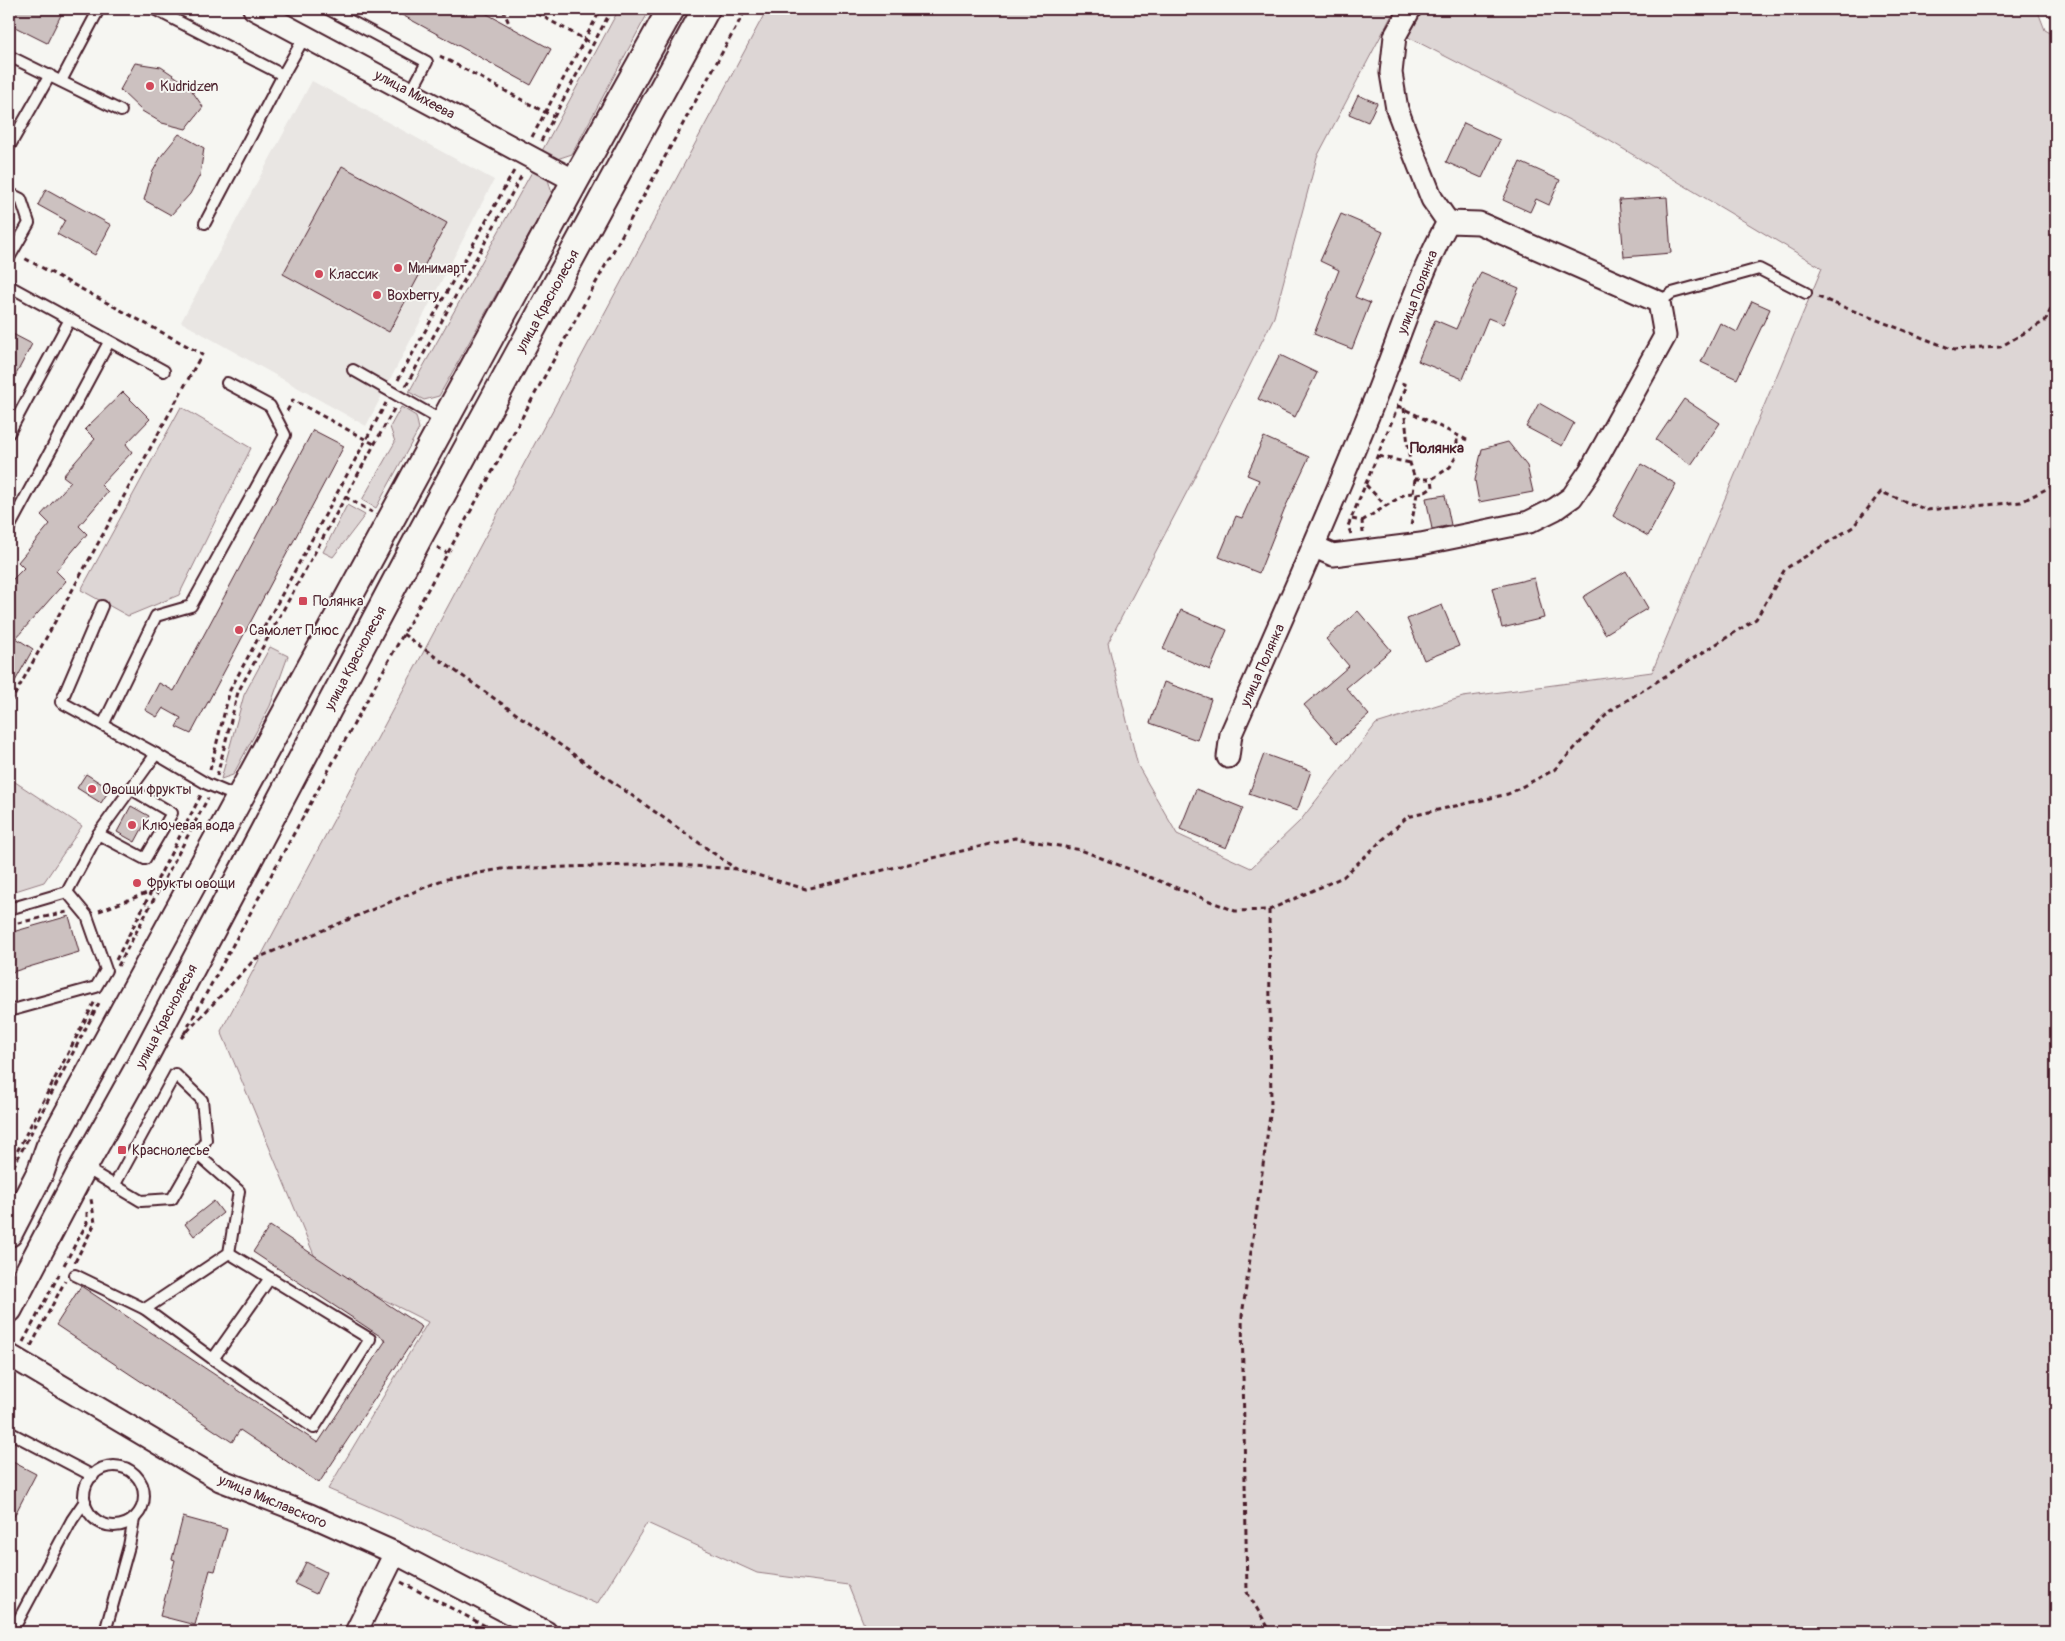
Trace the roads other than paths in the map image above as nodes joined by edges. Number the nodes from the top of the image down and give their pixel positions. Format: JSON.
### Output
{"nodes":[{"id":1,"x":99,"y":9,"type":"edge"},
{"id":2,"x":154,"y":9,"type":"edge"},
{"id":3,"x":254,"y":9,"type":"edge"},
{"id":4,"x":328,"y":9,"type":"edge"},
{"id":5,"x":671,"y":9,"type":"edge"},
{"id":6,"x":706,"y":9,"type":"edge"},
{"id":7,"x":1410,"y":9,"type":"edge"},
{"id":8,"x":306,"y":36,"type":"junction"},
{"id":9,"x":9,"y":56,"type":"edge"},
{"id":10,"x":283,"y":75,"type":"junction"},
{"id":11,"x":50,"y":76,"type":"junction"},
{"id":12,"x":61,"y":81,"type":"junction"},
{"id":13,"x":411,"y":92,"type":"junction"},
{"id":14,"x":122,"y":112,"type":"dead end"},
{"id":15,"x":10,"y":142,"type":"edge"},
{"id":16,"x":575,"y":181,"type":"junction"},
{"id":17,"x":9,"y":193,"type":"edge"},
{"id":18,"x":1448,"y":222,"type":"junction"},
{"id":19,"x":205,"y":223,"type":"dead end"},
{"id":20,"x":10,"y":254,"type":"edge"},
{"id":21,"x":9,"y":286,"type":"edge"},
{"id":22,"x":1806,"y":293,"type":"road end"},
{"id":23,"x":1659,"y":302,"type":"junction"},
{"id":24,"x":70,"y":319,"type":"junction"},
{"id":25,"x":109,"y":342,"type":"junction"},
{"id":26,"x":353,"y":370,"type":"dead end"},
{"id":27,"x":164,"y":371,"type":"dead end"},
{"id":28,"x":227,"y":383,"type":"dead end"},
{"id":29,"x":445,"y":422,"type":"junction"},
{"id":30,"x":9,"y":433,"type":"edge"},
{"id":31,"x":9,"y":528,"type":"edge"},
{"id":32,"x":1315,"y":547,"type":"junction"},
{"id":33,"x":102,"y":606,"type":"dead end"},
{"id":34,"x":103,"y":725,"type":"junction"},
{"id":35,"x":156,"y":754,"type":"junction"},
{"id":36,"x":1228,"y":757,"type":"dead end"},
{"id":37,"x":131,"y":789,"type":"junction"},
{"id":38,"x":239,"y":797,"type":"junction"},
{"id":39,"x":98,"y":834,"type":"junction"},
{"id":40,"x":67,"y":892,"type":"junction"},
{"id":41,"x":9,"y":909,"type":"edge"},
{"id":42,"x":9,"y":1010,"type":"edge"},
{"id":43,"x":49,"y":1148,"type":"junction"},
{"id":44,"x":198,"y":1155,"type":"junction"},
{"id":45,"x":101,"y":1177,"type":"junction"},
{"id":46,"x":9,"y":1233,"type":"edge"},
{"id":47,"x":229,"y":1253,"type":"junction"},
{"id":48,"x":72,"y":1272,"type":"road end"},
{"id":49,"x":270,"y":1278,"type":"junction"},
{"id":50,"x":9,"y":1309,"type":"edge"},
{"id":51,"x":145,"y":1309,"type":"junction"},
{"id":52,"x":16,"y":1358,"type":"edge"},
{"id":53,"x":213,"y":1359,"type":"junction"},
{"id":54,"x":9,"y":1432,"type":"edge"},
{"id":55,"x":93,"y":1476,"type":"junction"},
{"id":56,"x":85,"y":1501,"type":"junction"},
{"id":57,"x":134,"y":1519,"type":"junction"},
{"id":58,"x":395,"y":1553,"type":"junction"},
{"id":59,"x":12,"y":1632,"type":"edge"},
{"id":60,"x":105,"y":1632,"type":"edge"},
{"id":61,"x":356,"y":1632,"type":"edge"},
{"id":62,"x":546,"y":1632,"type":"edge"}],
"edges":[{"from":1,"to":12,"type":"lane"},
{"from":2,"to":10,"type":"lane"},
{"from":3,"to":8,"type":"street","name":"улица Михеева"},
{"from":4,"to":13,"type":"lane"},
{"from":5,"to":16,"type":"street"},
{"from":6,"to":45,"type":"street","name":"улица Краснолесья"},
{"from":7,"to":18,"type":"street"},
{"from":8,"to":10,"type":"lane"},
{"from":8,"to":13,"type":"street","name":"улица Михеева"},
{"from":9,"to":11,"type":"lane"},
{"from":10,"to":19,"type":"lane"},
{"from":11,"to":12,"type":"lane"},
{"from":11,"to":15,"type":"lane"},
{"from":12,"to":14,"type":"lane"},
{"from":13,"to":16,"type":"street","name":"улица Михеева"},
{"from":16,"to":29,"type":"street"},
{"from":17,"to":20,"type":"lane"},
{"from":18,"to":23,"type":"street"},
{"from":18,"to":32,"type":"street","name":"улица Полянка"},
{"from":21,"to":24,"type":"lane"},
{"from":22,"to":23,"type":"lane"},
{"from":23,"to":32,"type":"street"},
{"from":24,"to":25,"type":"lane"},
{"from":24,"to":30,"type":"lane"},
{"from":25,"to":27,"type":"lane"},
{"from":25,"to":31,"type":"lane"},
{"from":26,"to":29,"type":"lane"},
{"from":28,"to":34,"type":"lane"},
{"from":29,"to":38,"type":"street"},
{"from":32,"to":36,"type":"street","name":"улица Полянка"},
{"from":33,"to":34,"type":"lane"},
{"from":34,"to":35,"type":"lane"},
{"from":35,"to":37,"type":"lane"},
{"from":35,"to":38,"type":"lane"},
{"from":37,"to":39,"type":"lane"},
{"from":37,"to":39,"type":"lane"},
{"from":38,"to":43,"type":"street"},
{"from":39,"to":40,"type":"lane"},
{"from":40,"to":41,"type":"lane"},
{"from":40,"to":42,"type":"lane"},
{"from":43,"to":45,"type":"street"},
{"from":43,"to":46,"type":"street"},
{"from":44,"to":45,"type":"lane"},
{"from":44,"to":45,"type":"lane"},
{"from":44,"to":47,"type":"lane"},
{"from":45,"to":50,"type":"street","name":"улица Краснолесья"},
{"from":47,"to":49,"type":"lane"},
{"from":47,"to":51,"type":"lane"},
{"from":48,"to":51,"type":"lane"},
{"from":49,"to":53,"type":"lane"},
{"from":49,"to":53,"type":"lane"},
{"from":51,"to":53,"type":"lane"},
{"from":52,"to":58,"type":"street","name":"улица Миславского"},
{"from":54,"to":55,"type":"lane"},
{"from":55,"to":56,"type":"lane"},
{"from":55,"to":57,"type":"lane"},
{"from":56,"to":57,"type":"lane"},
{"from":56,"to":59,"type":"lane"},
{"from":57,"to":60,"type":"lane"},
{"from":58,"to":61,"type":"street"},
{"from":58,"to":62,"type":"street","name":"улица Миславского"}]}
